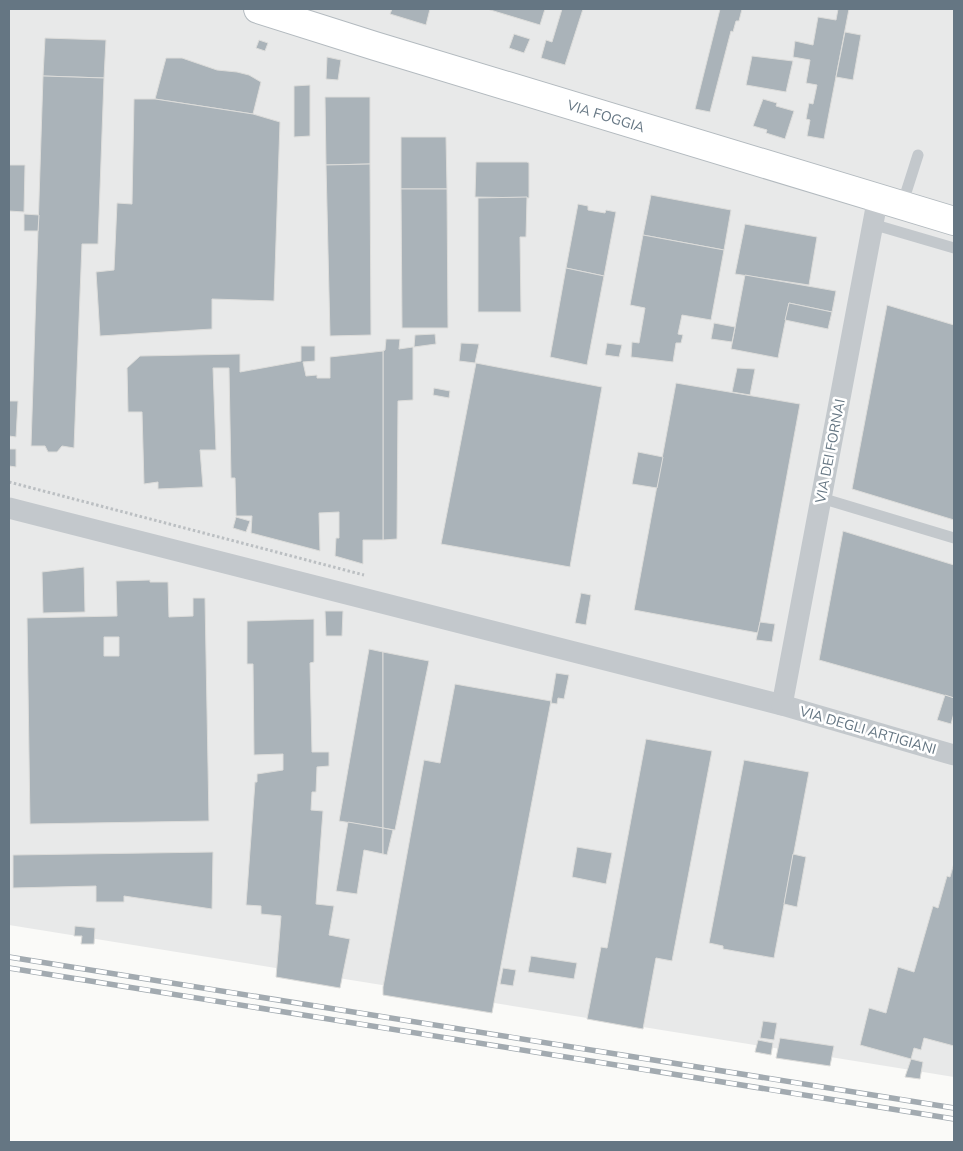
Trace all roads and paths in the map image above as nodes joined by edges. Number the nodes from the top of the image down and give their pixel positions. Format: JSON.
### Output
{"nodes":[{"id":1,"x":258,"y":9,"type":"edge"},
{"id":2,"x":291,"y":14,"type":"edge"},
{"id":3,"x":918,"y":155,"type":"dead end"},
{"id":4,"x":890,"y":201,"type":"junction"},
{"id":5,"x":954,"y":221,"type":"edge"},
{"id":6,"x":872,"y":224,"type":"junction"},
{"id":7,"x":954,"y":248,"type":"edge"},
{"id":8,"x":821,"y":498,"type":"junction"},
{"id":9,"x":9,"y":508,"type":"edge"},
{"id":10,"x":954,"y":538,"type":"edge"},
{"id":11,"x":782,"y":705,"type":"junction"},
{"id":12,"x":954,"y":755,"type":"edge"}],
"edges":[{"from":1,"to":2,"type":"main road","name":"VIA FOGGIA"},
{"from":2,"to":4,"type":"main road","name":"VIA FOGGIA"},
{"from":3,"to":4,"type":"lane"},
{"from":4,"to":5,"type":"main road","name":"VIA FOGGIA"},
{"from":4,"to":6,"type":"street","name":"VIA DEI FORNAI"},
{"from":6,"to":7,"type":"lane"},
{"from":6,"to":8,"type":"street","name":"VIA DEI FORNAI"},
{"from":8,"to":10,"type":"lane"},
{"from":8,"to":11,"type":"street","name":"VIA DEI FORNAI"},
{"from":9,"to":11,"type":"street","name":"VIA DEGLI ARTIGIANI"},
{"from":11,"to":12,"type":"street","name":"VIA DEGLI ARTIGIANI"}]}
